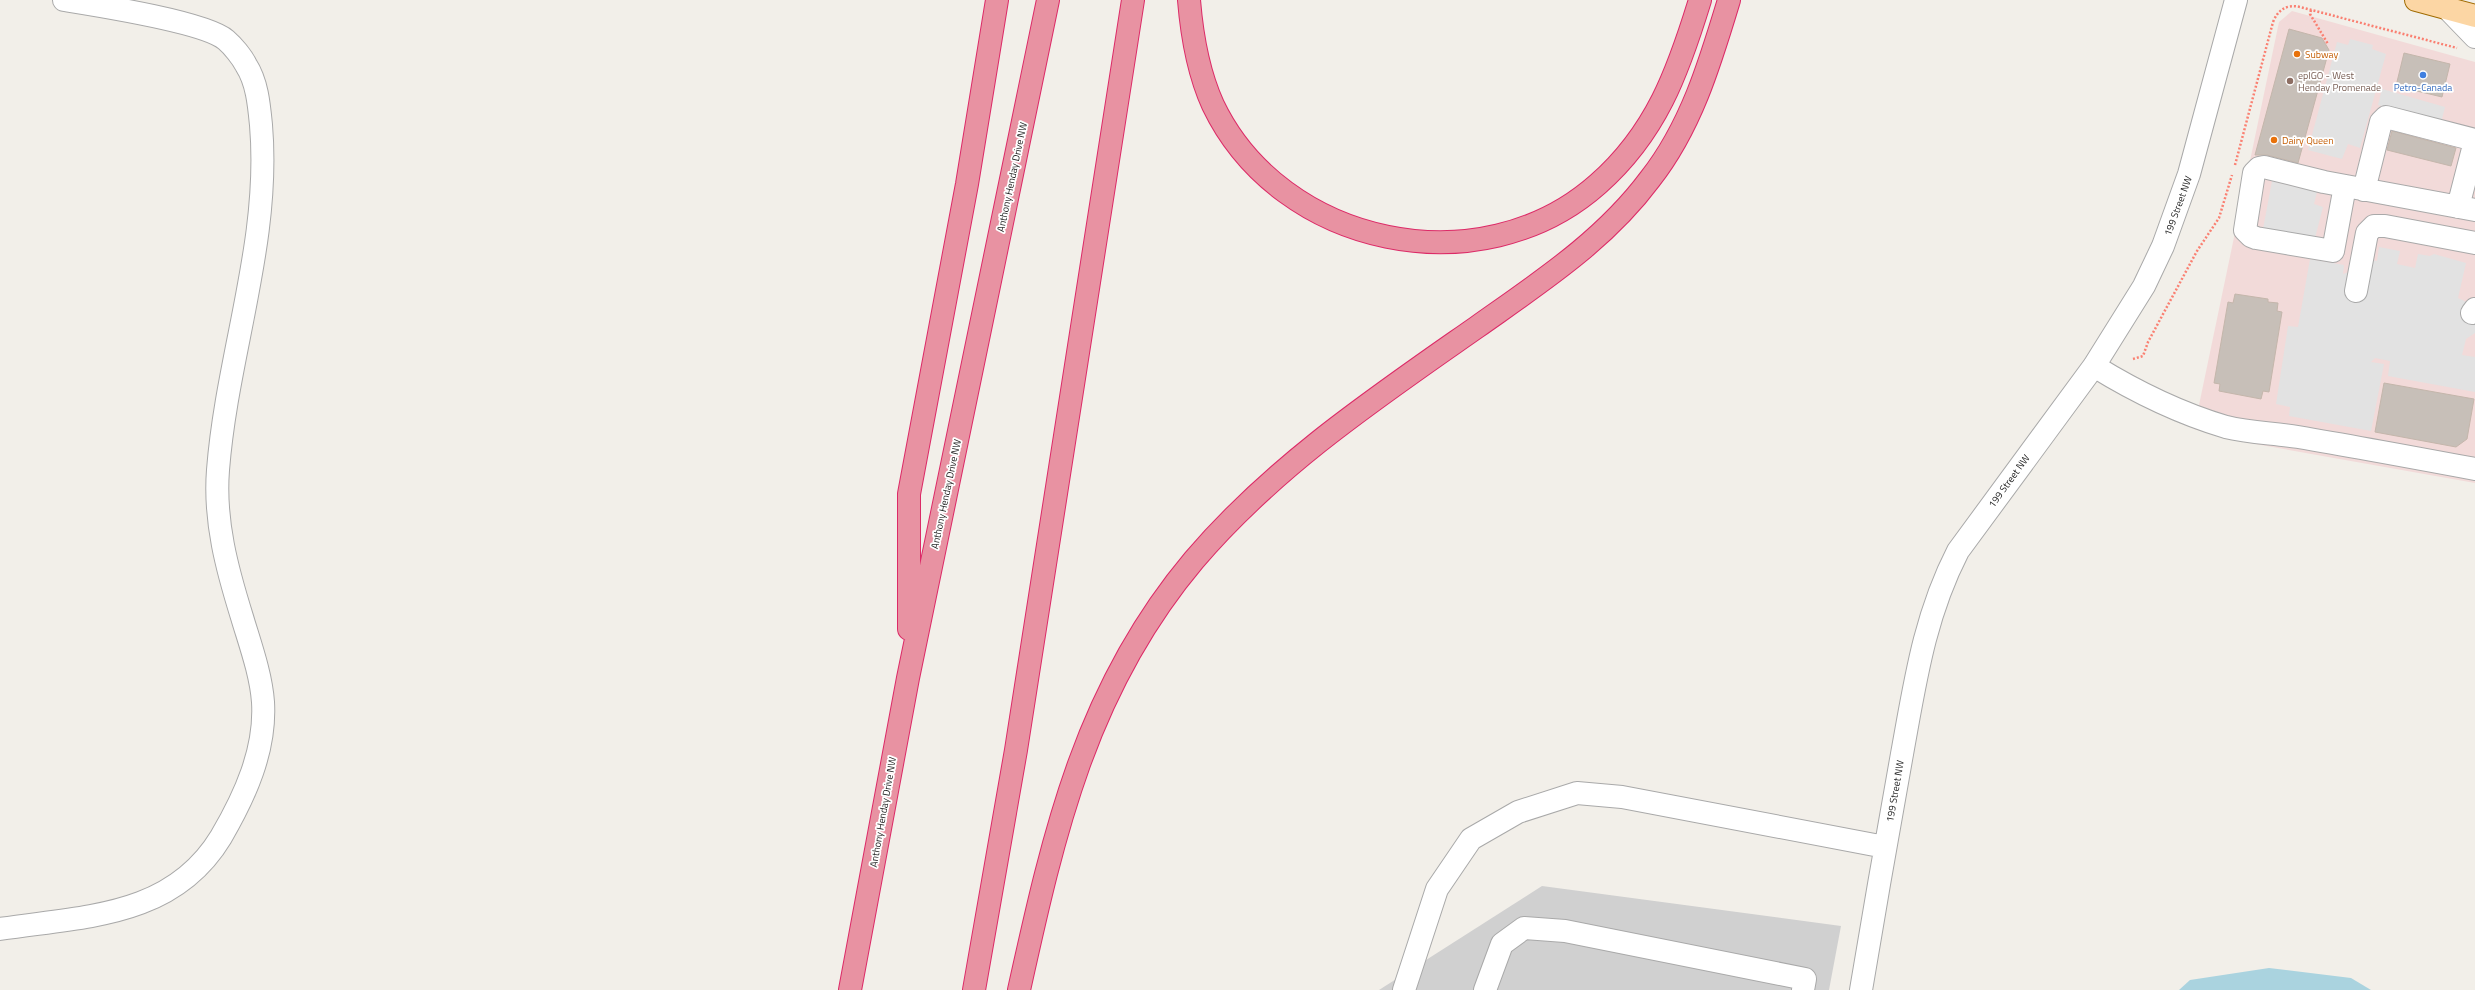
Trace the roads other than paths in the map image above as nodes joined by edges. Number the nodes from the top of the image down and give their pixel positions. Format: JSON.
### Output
{"nodes":[{"id":1,"x":64,"y":0,"type":"edge"},
{"id":2,"x":997,"y":0,"type":"edge"},
{"id":3,"x":1042,"y":0,"type":"edge"},
{"id":4,"x":1048,"y":0,"type":"edge"},
{"id":5,"x":1133,"y":0,"type":"edge"},
{"id":6,"x":1189,"y":0,"type":"edge"},
{"id":7,"x":1700,"y":0,"type":"edge"},
{"id":8,"x":2236,"y":0,"type":"edge"},
{"id":9,"x":2416,"y":0,"type":"edge"},
{"id":10,"x":2474,"y":0,"type":"edge"},
{"id":11,"x":1728,"y":3,"type":"edge"},
{"id":12,"x":2447,"y":8,"type":"junction"},
{"id":13,"x":2475,"y":16,"type":"edge"},
{"id":14,"x":1042,"y":33,"type":"junction"},
{"id":15,"x":2467,"y":43,"type":"edge"},
{"id":16,"x":2475,"y":141,"type":"edge"},
{"id":17,"x":2344,"y":186,"type":"junction"},
{"id":18,"x":2467,"y":208,"type":"edge"},
{"id":19,"x":2475,"y":243,"type":"edge"},
{"id":20,"x":2356,"y":291,"type":"dead end"},
{"id":21,"x":2094,"y":366,"type":"junction"},
{"id":22,"x":2475,"y":469,"type":"edge"},
{"id":23,"x":908,"y":678,"type":"junction"},
{"id":24,"x":1885,"y":847,"type":"junction"},
{"id":25,"x":0,"y":929,"type":"edge"},
{"id":26,"x":850,"y":990,"type":"edge"},
{"id":27,"x":974,"y":990,"type":"edge"},
{"id":28,"x":1019,"y":990,"type":"edge"},
{"id":29,"x":1404,"y":990,"type":"edge"},
{"id":30,"x":1485,"y":990,"type":"edge"},
{"id":31,"x":1804,"y":990,"type":"edge"},
{"id":32,"x":1861,"y":990,"type":"edge"}],
"edges":[{"from":1,"to":25,"type":"street"},
{"from":2,"to":23,"type":"highway"},
{"from":3,"to":14,"type":"highway"},
{"from":4,"to":14,"type":"highway","name":"Anthony Henday Drive NW"},
{"from":5,"to":27,"type":"highway"},
{"from":6,"to":7,"type":"highway"},
{"from":8,"to":21,"type":"street","name":"199 Street NW"},
{"from":9,"to":12,"type":"main road"},
{"from":10,"to":12,"type":"main road"},
{"from":11,"to":28,"type":"highway"},
{"from":12,"to":13,"type":"main road"},
{"from":12,"to":15,"type":"street"},
{"from":14,"to":23,"type":"highway","name":"Anthony Henday Drive NW"},
{"from":16,"to":17,"type":"street"},
{"from":16,"to":18,"type":"street"},
{"from":17,"to":17,"type":"street"},
{"from":17,"to":18,"type":"street"},
{"from":19,"to":20,"type":"street"},
{"from":21,"to":22,"type":"street"},
{"from":21,"to":24,"type":"street","name":"199 Street NW"},
{"from":23,"to":26,"type":"highway","name":"Anthony Henday Drive NW"},
{"from":24,"to":29,"type":"street"},
{"from":24,"to":32,"type":"street","name":"199 Street NW"},
{"from":30,"to":31,"type":"street"}]}
